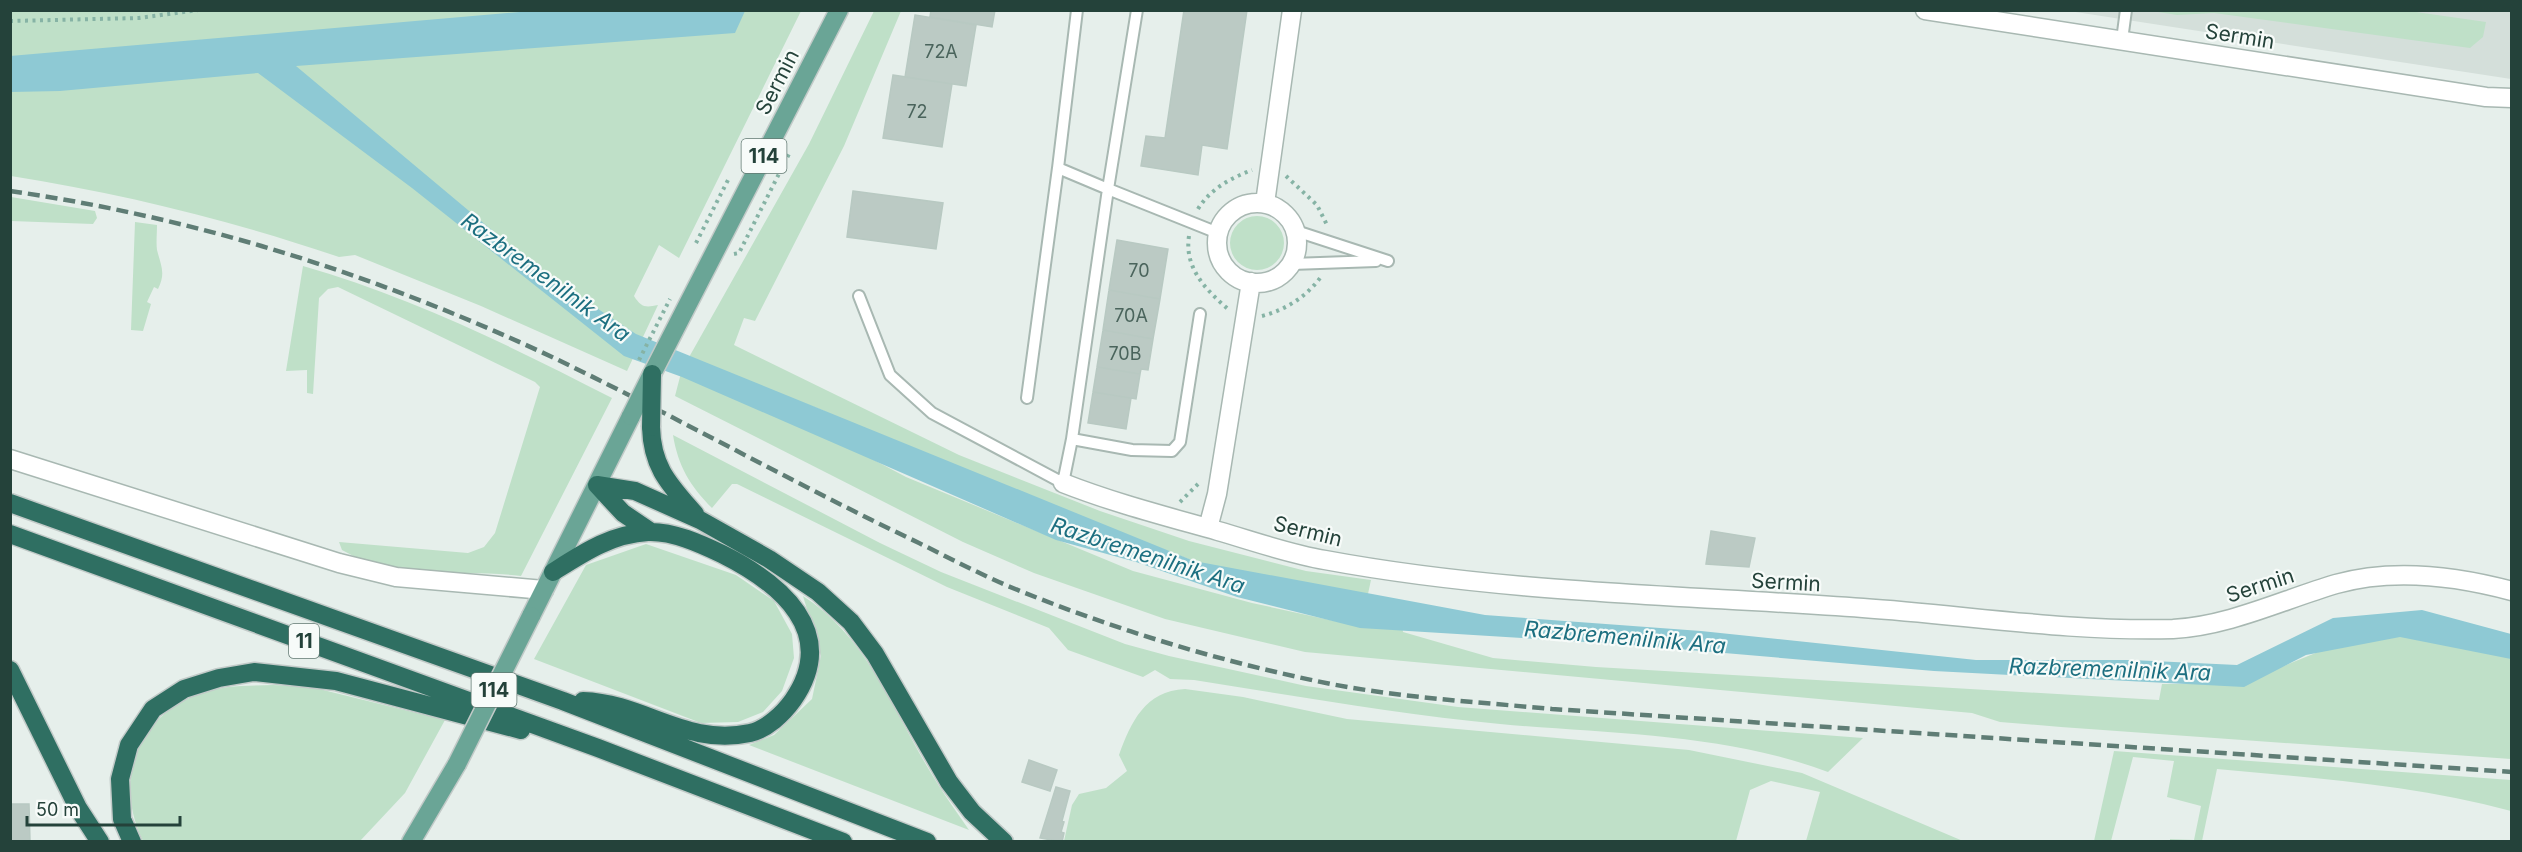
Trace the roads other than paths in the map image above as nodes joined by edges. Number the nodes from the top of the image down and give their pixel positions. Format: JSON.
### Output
{"nodes":[{"id":1,"x":839,"y":10,"type":"edge"},
{"id":2,"x":1077,"y":10,"type":"edge"},
{"id":3,"x":1137,"y":10,"type":"edge"},
{"id":4,"x":1292,"y":10,"type":"edge"},
{"id":5,"x":1925,"y":10,"type":"edge"},
{"id":6,"x":2126,"y":10,"type":"edge"},
{"id":7,"x":2121,"y":40,"type":"junction"},
{"id":8,"x":2511,"y":98,"type":"edge"},
{"id":9,"x":1058,"y":168,"type":"junction"},
{"id":10,"x":1108,"y":189,"type":"junction"},
{"id":11,"x":1265,"y":203,"type":"junction"},
{"id":12,"x":1296,"y":231,"type":"junction"},
{"id":13,"x":1218,"y":233,"type":"junction"},
{"id":14,"x":1292,"y":264,"type":"junction"},
{"id":15,"x":1251,"y":282,"type":"junction"},
{"id":16,"x":859,"y":296,"type":"dead end"},
{"id":17,"x":1200,"y":314,"type":"dead end"},
{"id":18,"x":644,"y":371,"type":"junction"},
{"id":19,"x":1027,"y":398,"type":"dead end"},
{"id":20,"x":1072,"y":439,"type":"junction"},
{"id":21,"x":10,"y":459,"type":"edge"},
{"id":22,"x":1062,"y":483,"type":"junction"},
{"id":23,"x":597,"y":485,"type":"junction"},
{"id":24,"x":10,"y":503,"type":"edge"},
{"id":25,"x":700,"y":520,"type":"junction"},
{"id":26,"x":1208,"y":528,"type":"junction"},
{"id":27,"x":651,"y":532,"type":"junction"},
{"id":28,"x":10,"y":534,"type":"edge"},
{"id":29,"x":553,"y":572,"type":"junction"},
{"id":30,"x":544,"y":590,"type":"junction"},
{"id":31,"x":2511,"y":591,"type":"edge"},
{"id":32,"x":10,"y":670,"type":"edge"},
{"id":33,"x":563,"y":701,"type":"junction"},
{"id":34,"x":598,"y":748,"type":"junction"},
{"id":35,"x":100,"y":842,"type":"edge"},
{"id":36,"x":132,"y":842,"type":"edge"},
{"id":37,"x":411,"y":842,"type":"edge"},
{"id":38,"x":843,"y":842,"type":"edge"},
{"id":39,"x":927,"y":842,"type":"edge"},
{"id":40,"x":1004,"y":842,"type":"edge"}],
"edges":[{"from":1,"to":18,"type":"main road","name":"Sermin","number":"114"},
{"from":2,"to":9,"type":"lane"},
{"from":3,"to":10,"type":"lane"},
{"from":4,"to":11,"type":"street"},
{"from":5,"to":7,"type":"street","name":"Sermin"},
{"from":6,"to":7,"type":"lane"},
{"from":7,"to":8,"type":"street","name":"Sermin"},
{"from":9,"to":10,"type":"lane"},
{"from":9,"to":19,"type":"lane"},
{"from":10,"to":13,"type":"lane"},
{"from":10,"to":20,"type":"lane"},
{"from":11,"to":12,"type":"street"},
{"from":11,"to":13,"type":"street"},
{"from":12,"to":14,"type":"street"},
{"from":12,"to":14,"type":"lane"},
{"from":13,"to":15,"type":"street"},
{"from":14,"to":15,"type":"street"},
{"from":15,"to":26,"type":"street"},
{"from":16,"to":22,"type":"lane"},
{"from":17,"to":20,"type":"lane"},
{"from":18,"to":23,"type":"main road","number":"114","bridge":true},
{"from":18,"to":25,"type":"highway","bridge":true},
{"from":20,"to":22,"type":"lane"},
{"from":21,"to":30,"type":"street"},
{"from":22,"to":26,"type":"street","name":"Sermin"},
{"from":23,"to":25,"type":"highway"},
{"from":23,"to":27,"type":"highway"},
{"from":23,"to":29,"type":"main road","number":"114"},
{"from":24,"to":33,"type":"highway","number":"11"},
{"from":25,"to":40,"type":"highway"},
{"from":26,"to":31,"type":"street","name":"Sermin"},
{"from":27,"to":29,"type":"highway"},
{"from":27,"to":33,"type":"highway"},
{"from":28,"to":34,"type":"highway","number":"11"},
{"from":29,"to":30,"type":"main road","number":"114"},
{"from":30,"to":37,"type":"main road","number":"114","bridge":true},
{"from":32,"to":35,"type":"highway"},
{"from":33,"to":39,"type":"highway","number":"11"},
{"from":34,"to":36,"type":"highway"},
{"from":34,"to":38,"type":"highway","number":"11"}]}
